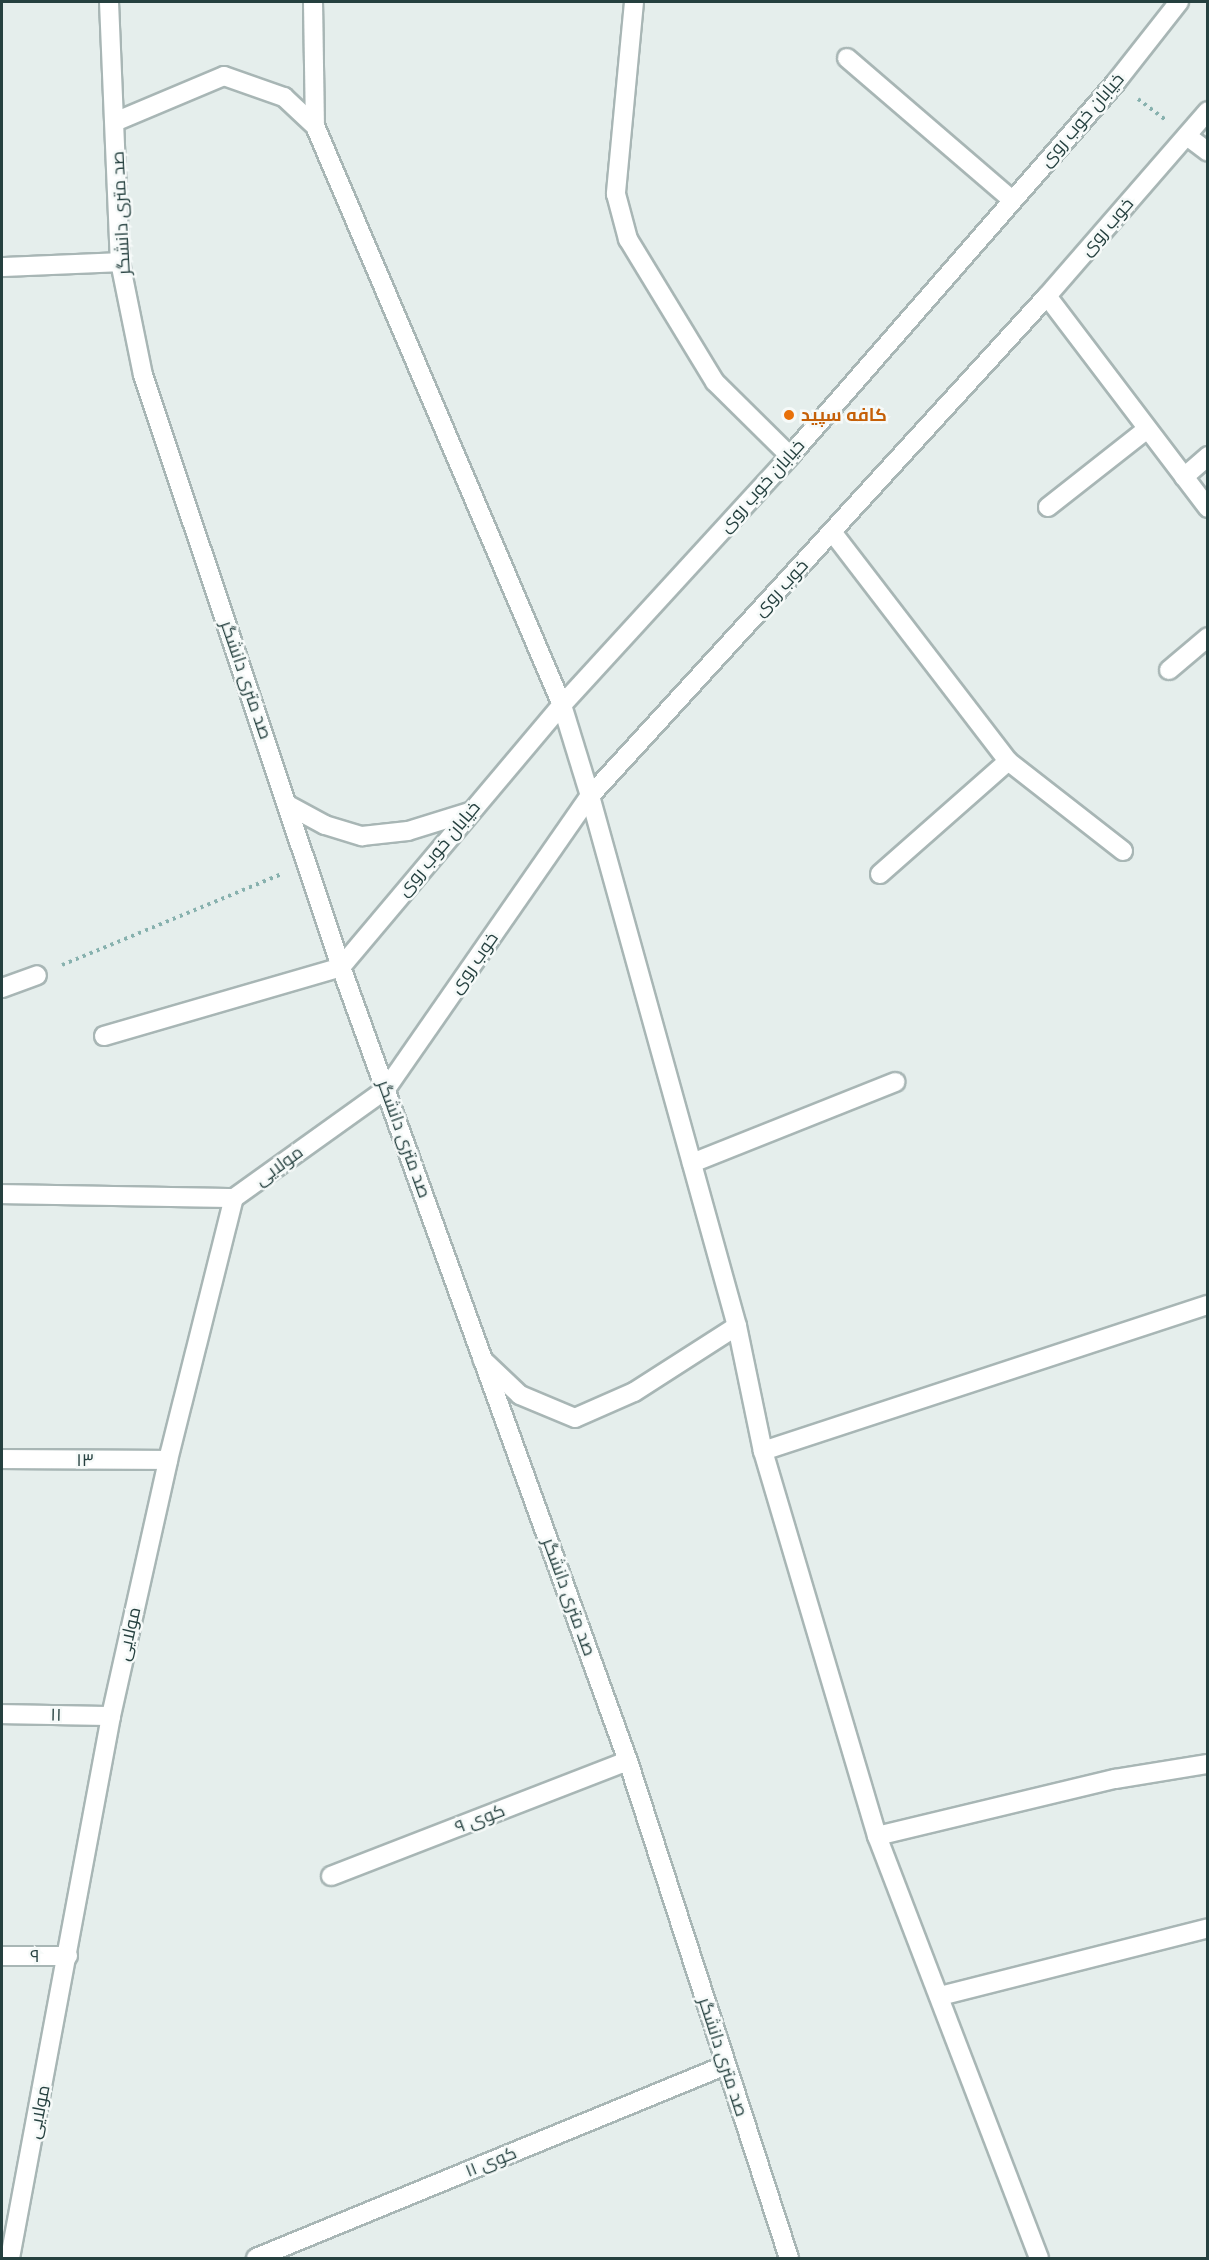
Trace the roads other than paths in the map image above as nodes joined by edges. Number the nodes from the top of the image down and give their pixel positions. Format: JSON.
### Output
{"nodes":[{"id":1,"x":109,"y":2,"type":"edge"},
{"id":2,"x":313,"y":2,"type":"edge"},
{"id":3,"x":634,"y":2,"type":"edge"},
{"id":4,"x":1178,"y":2,"type":"edge"},
{"id":5,"x":847,"y":58,"type":"dead end"},
{"id":6,"x":1208,"y":111,"type":"edge"},
{"id":7,"x":117,"y":121,"type":"junction"},
{"id":8,"x":315,"y":126,"type":"junction"},
{"id":9,"x":1187,"y":136,"type":"junction"},
{"id":10,"x":1208,"y":152,"type":"edge"},
{"id":11,"x":1012,"y":200,"type":"junction"},
{"id":12,"x":120,"y":262,"type":"junction"},
{"id":13,"x":2,"y":267,"type":"edge"},
{"id":14,"x":1047,"y":296,"type":"junction"},
{"id":15,"x":1147,"y":429,"type":"junction"},
{"id":16,"x":790,"y":456,"type":"junction"},
{"id":17,"x":1208,"y":456,"type":"edge"},
{"id":18,"x":1184,"y":477,"type":"junction"},
{"id":19,"x":1048,"y":507,"type":"dead end"},
{"id":20,"x":1208,"y":508,"type":"edge"},
{"id":21,"x":833,"y":533,"type":"junction"},
{"id":22,"x":1208,"y":637,"type":"edge"},
{"id":23,"x":1169,"y":670,"type":"dead end"},
{"id":24,"x":562,"y":705,"type":"junction"},
{"id":25,"x":1008,"y":761,"type":"junction"},
{"id":26,"x":590,"y":796,"type":"junction"},
{"id":27,"x":288,"y":805,"type":"junction"},
{"id":28,"x":469,"y":812,"type":"junction"},
{"id":29,"x":1123,"y":851,"type":"dead end"},
{"id":30,"x":880,"y":874,"type":"dead end"},
{"id":31,"x":341,"y":967,"type":"junction"},
{"id":32,"x":38,"y":975,"type":"road end"},
{"id":33,"x":2,"y":988,"type":"edge"},
{"id":34,"x":104,"y":1036,"type":"dead end"},
{"id":35,"x":896,"y":1082,"type":"dead end"},
{"id":36,"x":386,"y":1089,"type":"junction"},
{"id":37,"x":692,"y":1163,"type":"junction"},
{"id":38,"x":2,"y":1194,"type":"edge"},
{"id":39,"x":234,"y":1198,"type":"junction"},
{"id":40,"x":1208,"y":1305,"type":"edge"},
{"id":41,"x":736,"y":1326,"type":"junction"},
{"id":42,"x":482,"y":1359,"type":"junction"},
{"id":43,"x":763,"y":1451,"type":"junction"},
{"id":44,"x":2,"y":1459,"type":"edge"},
{"id":45,"x":168,"y":1460,"type":"junction"},
{"id":46,"x":2,"y":1714,"type":"edge"},
{"id":47,"x":111,"y":1716,"type":"junction"},
{"id":48,"x":628,"y":1761,"type":"junction"},
{"id":49,"x":1208,"y":1764,"type":"edge"},
{"id":50,"x":877,"y":1836,"type":"junction"},
{"id":51,"x":331,"y":1876,"type":"dead end"},
{"id":52,"x":1208,"y":1928,"type":"edge"},
{"id":53,"x":2,"y":1956,"type":"edge"},
{"id":54,"x":68,"y":1956,"type":"junction"},
{"id":55,"x":940,"y":1996,"type":"junction"},
{"id":56,"x":726,"y":2065,"type":"junction"},
{"id":57,"x":10,"y":2228,"type":"edge"},
{"id":58,"x":10,"y":2259,"type":"edge"},
{"id":59,"x":256,"y":2259,"type":"edge"},
{"id":60,"x":789,"y":2259,"type":"edge"},
{"id":61,"x":1040,"y":2259,"type":"edge"}],
"edges":[{"from":1,"to":7,"type":"street","name":"صد متری دانشگر"},
{"from":2,"to":8,"type":"street"},
{"from":3,"to":16,"type":"street"},
{"from":4,"to":11,"type":"street","name":"خیابان خوب روی"},
{"from":5,"to":11,"type":"street"},
{"from":6,"to":9,"type":"street","name":"خوب روی"},
{"from":7,"to":8,"type":"street"},
{"from":7,"to":12,"type":"street","name":"صد متری دانشگر"},
{"from":8,"to":24,"type":"street"},
{"from":9,"to":10,"type":"street"},
{"from":9,"to":14,"type":"street","name":"خوب روی"},
{"from":11,"to":16,"type":"street","name":"خیابان خوب روی"},
{"from":12,"to":13,"type":"street"},
{"from":12,"to":27,"type":"street","name":"صد متری دانشگر"},
{"from":14,"to":15,"type":"street"},
{"from":14,"to":21,"type":"street","name":"خوب روی"},
{"from":15,"to":18,"type":"street"},
{"from":15,"to":19,"type":"street"},
{"from":16,"to":24,"type":"street","name":"خیابان خوب روی"},
{"from":17,"to":18,"type":"street"},
{"from":18,"to":20,"type":"street"},
{"from":21,"to":25,"type":"street"},
{"from":21,"to":26,"type":"street","name":"خوب روی"},
{"from":22,"to":23,"type":"street"},
{"from":24,"to":26,"type":"street"},
{"from":24,"to":28,"type":"street","name":"خیابان خوب روی"},
{"from":25,"to":29,"type":"street"},
{"from":25,"to":30,"type":"street"},
{"from":26,"to":36,"type":"street","name":"خوب روی"},
{"from":26,"to":37,"type":"street"},
{"from":27,"to":28,"type":"street"},
{"from":27,"to":31,"type":"street","name":"صد متری دانشگر"},
{"from":28,"to":31,"type":"street","name":"خیابان خوب روی"},
{"from":31,"to":34,"type":"street"},
{"from":31,"to":36,"type":"street","name":"صد متری دانشگر"},
{"from":32,"to":33,"type":"street"},
{"from":35,"to":37,"type":"street"},
{"from":36,"to":39,"type":"street","name":"مولایی"},
{"from":36,"to":42,"type":"street","name":"صد متری دانشگر"},
{"from":37,"to":41,"type":"street"},
{"from":38,"to":39,"type":"street"},
{"from":39,"to":45,"type":"street","name":"مولایی"},
{"from":40,"to":43,"type":"street"},
{"from":41,"to":42,"type":"street"},
{"from":41,"to":43,"type":"street"},
{"from":42,"to":48,"type":"street","name":"صد متری دانشگر"},
{"from":43,"to":50,"type":"street"},
{"from":44,"to":45,"type":"street","name":"۱۳"},
{"from":45,"to":47,"type":"street","name":"مولایی"},
{"from":46,"to":47,"type":"street","name":"۱۱"},
{"from":47,"to":54,"type":"street","name":"مولایی"},
{"from":48,"to":51,"type":"street","name":"کوی ۹"},
{"from":48,"to":56,"type":"street","name":"صد متری دانشگر"},
{"from":49,"to":50,"type":"street"},
{"from":50,"to":55,"type":"street"},
{"from":52,"to":55,"type":"street"},
{"from":53,"to":54,"type":"street","name":"۹"},
{"from":54,"to":57,"type":"street","name":"مولایی"},
{"from":55,"to":61,"type":"street"},
{"from":56,"to":59,"type":"street","name":"کوی ۱۱"},
{"from":56,"to":60,"type":"street","name":"صد متری دانشگر"},
{"from":57,"to":58,"type":"street","name":"مولایی"}]}
